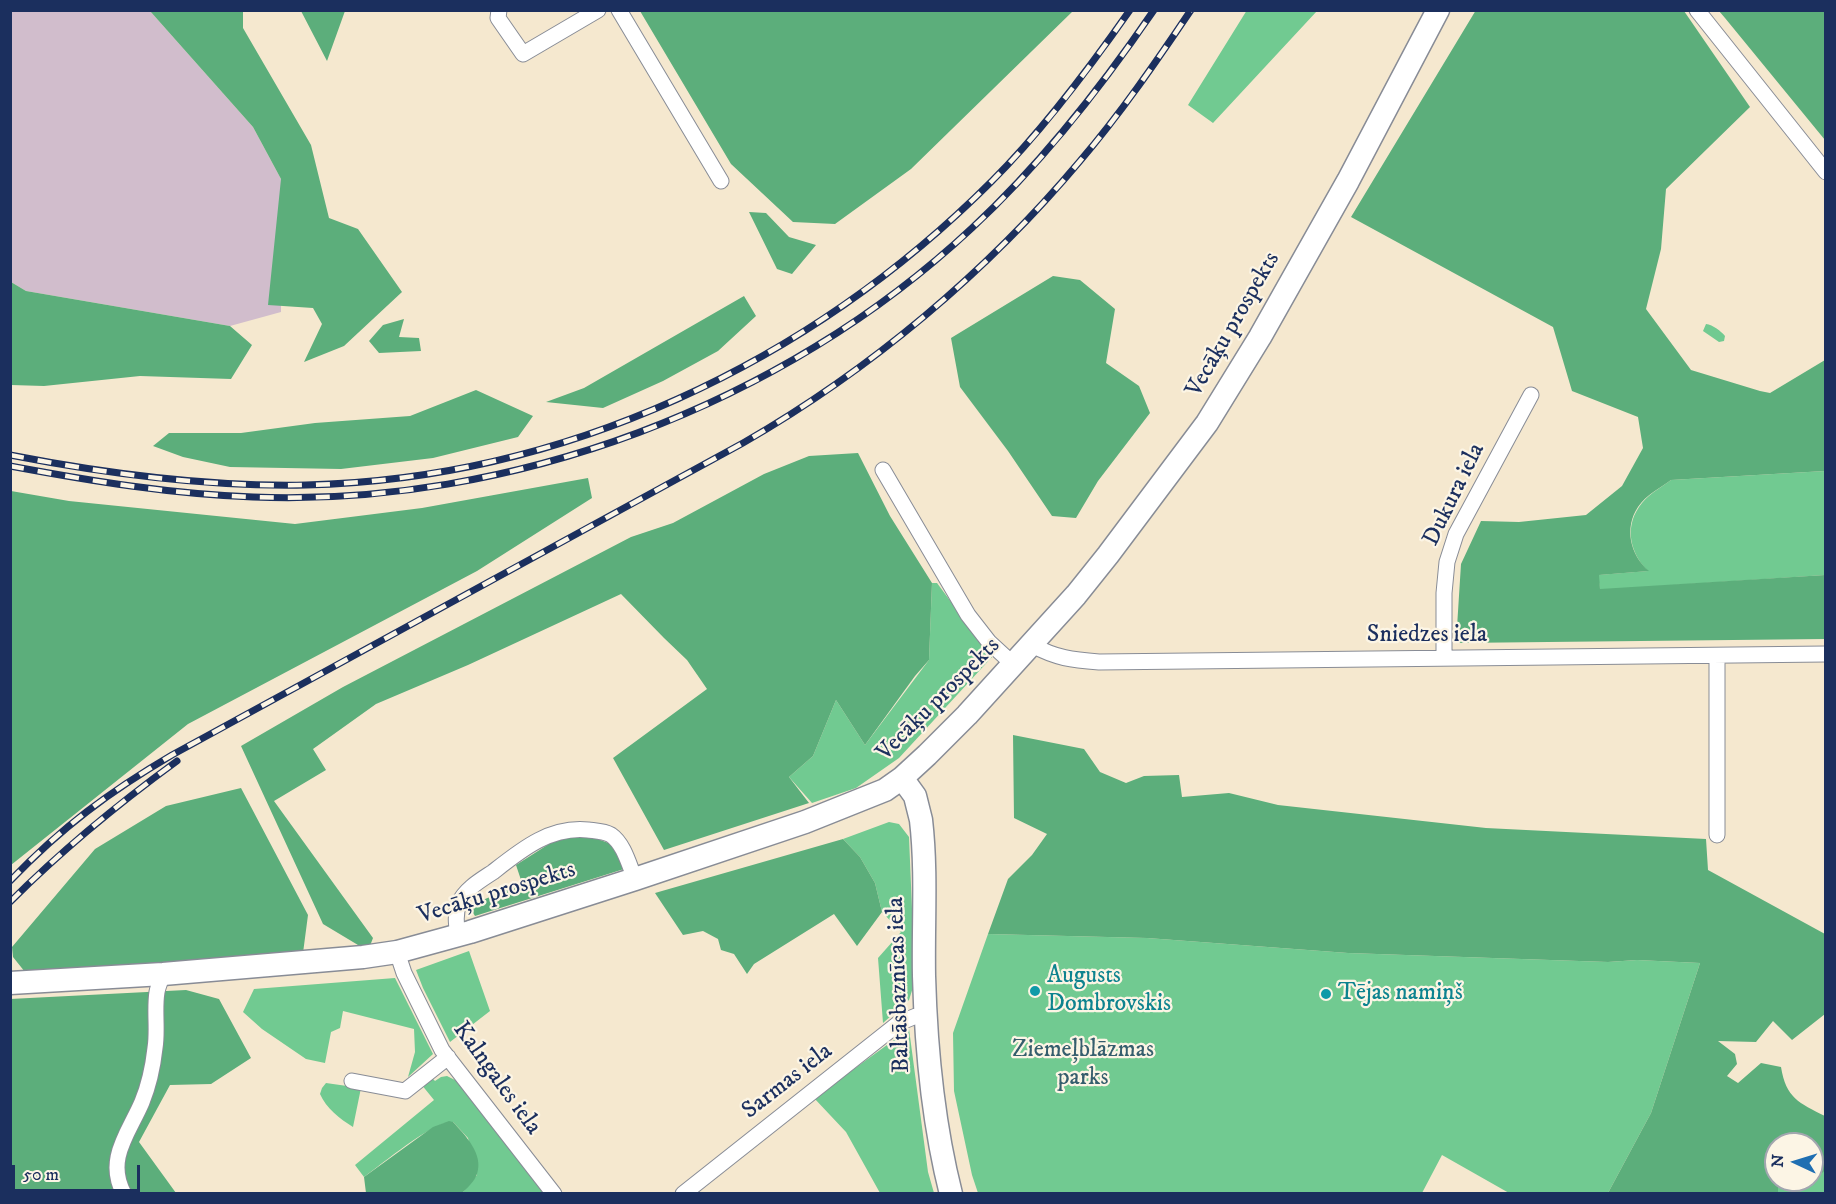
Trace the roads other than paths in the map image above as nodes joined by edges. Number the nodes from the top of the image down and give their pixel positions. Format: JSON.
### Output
{"nodes":[{"id":1,"x":499,"y":10,"type":"edge"},
{"id":2,"x":598,"y":10,"type":"edge"},
{"id":3,"x":619,"y":10,"type":"edge"},
{"id":4,"x":1438,"y":10,"type":"edge"},
{"id":5,"x":1697,"y":10,"type":"edge"},
{"id":6,"x":1826,"y":172,"type":"edge"},
{"id":7,"x":721,"y":181,"type":"dead end"},
{"id":8,"x":1531,"y":395,"type":"dead end"},
{"id":9,"x":883,"y":470,"type":"dead end"},
{"id":10,"x":1032,"y":645,"type":"junction"},
{"id":11,"x":1826,"y":654,"type":"edge"},
{"id":12,"x":1717,"y":657,"type":"junction"},
{"id":13,"x":1444,"y":658,"type":"junction"},
{"id":14,"x":1014,"y":665,"type":"junction"},
{"id":15,"x":902,"y":778,"type":"junction"},
{"id":16,"x":1717,"y":835,"type":"dead end"},
{"id":17,"x":635,"y":879,"type":"junction"},
{"id":18,"x":458,"y":934,"type":"junction"},
{"id":19,"x":397,"y":952,"type":"junction"},
{"id":20,"x":163,"y":974,"type":"junction"},
{"id":21,"x":10,"y":983,"type":"edge"},
{"id":22,"x":926,"y":1014,"type":"junction"},
{"id":23,"x":448,"y":1057,"type":"junction"},
{"id":24,"x":352,"y":1081,"type":"dead end"},
{"id":25,"x":124,"y":1194,"type":"edge"},
{"id":26,"x":554,"y":1194,"type":"edge"},
{"id":27,"x":683,"y":1194,"type":"edge"},
{"id":28,"x":951,"y":1194,"type":"edge"}],
"edges":[{"from":1,"to":2,"type":"street"},
{"from":3,"to":7,"type":"street"},
{"from":4,"to":10,"type":"main road","name":"Vecāķu prospekts"},
{"from":5,"to":6,"type":"street"},
{"from":8,"to":13,"type":"street","name":"Dukura iela"},
{"from":9,"to":14,"type":"street"},
{"from":10,"to":13,"type":"street","name":"Sniedzes iela"},
{"from":10,"to":14,"type":"main road","name":"Vecāķu prospekts"},
{"from":11,"to":12,"type":"street","name":"Sniedzes iela"},
{"from":12,"to":13,"type":"street","name":"Sniedzes iela"},
{"from":12,"to":16,"type":"street"},
{"from":14,"to":15,"type":"main road","name":"Vecāķu prospekts"},
{"from":15,"to":17,"type":"main road","name":"Vecāķu prospekts"},
{"from":15,"to":22,"type":"main road","name":"Baltāsbaznīcas iela"},
{"from":17,"to":18,"type":"main road","name":"Vecāķu prospekts"},
{"from":17,"to":18,"type":"street"},
{"from":18,"to":19,"type":"main road","name":"Vecāķu prospekts"},
{"from":19,"to":20,"type":"main road","name":"Vecāķu prospekts"},
{"from":19,"to":23,"type":"street","name":"Kalngales iela"},
{"from":20,"to":21,"type":"main road","name":"Vecāķu prospekts"},
{"from":20,"to":25,"type":"street"},
{"from":22,"to":27,"type":"street","name":"Sarmas iela"},
{"from":22,"to":28,"type":"main road","name":"Baltāsbaznīcas iela"},
{"from":23,"to":24,"type":"street"},
{"from":23,"to":26,"type":"street","name":"Kalngales iela"}]}
